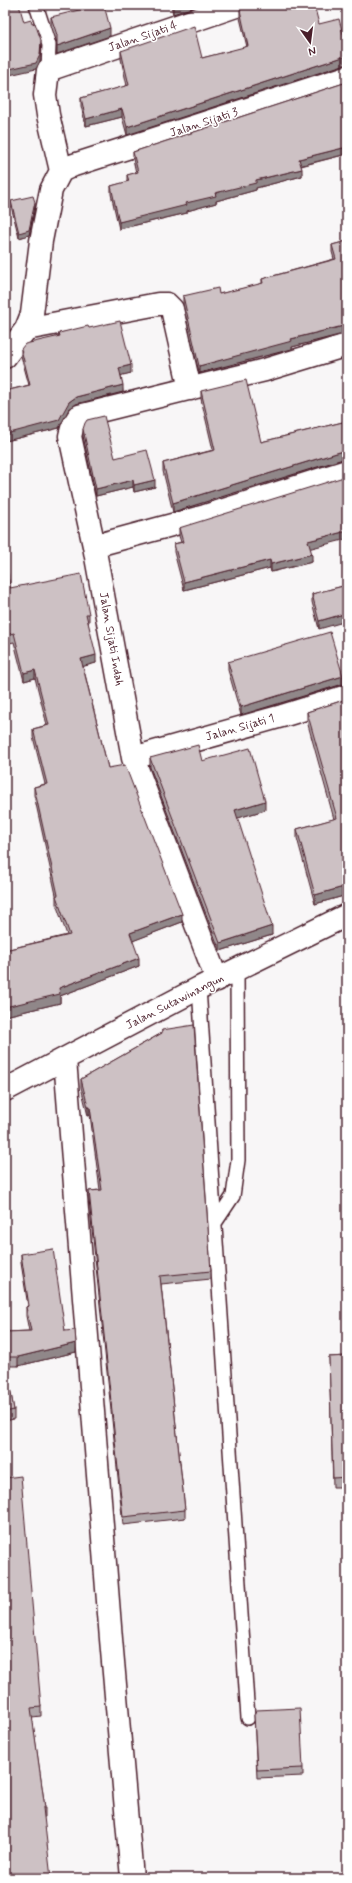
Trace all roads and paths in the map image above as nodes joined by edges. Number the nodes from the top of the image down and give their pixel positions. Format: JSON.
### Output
{"nodes":[{"id":1,"x":36,"y":5,"type":"edge"},
{"id":2,"x":239,"y":5,"type":"edge"},
{"id":3,"x":48,"y":70,"type":"junction"},
{"id":4,"x":347,"y":77,"type":"edge"},
{"id":5,"x":61,"y":171,"type":"junction"},
{"id":6,"x":26,"y":329,"type":"junction"},
{"id":7,"x":347,"y":345,"type":"edge"},
{"id":8,"x":5,"y":356,"type":"edge"},
{"id":9,"x":190,"y":389,"type":"junction"},
{"id":10,"x":347,"y":471,"type":"edge"},
{"id":11,"x":94,"y":546,"type":"junction"},
{"id":12,"x":347,"y":696,"type":"edge"},
{"id":13,"x":133,"y":758,"type":"junction"},
{"id":14,"x":347,"y":916,"type":"edge"},
{"id":15,"x":236,"y":970,"type":"junction"},
{"id":16,"x":208,"y":984,"type":"junction"},
{"id":17,"x":65,"y":1059,"type":"junction"},
{"id":18,"x":5,"y":1090,"type":"edge"},
{"id":19,"x":215,"y":1223,"type":"junction"},
{"id":20,"x":248,"y":1718,"type":"dead end"},
{"id":21,"x":132,"y":1878,"type":"edge"}],
"edges":[{"from":1,"to":3,"type":"lane"},
{"from":2,"to":3,"type":"street","name":"Jalan Sijati 4"},
{"from":3,"to":5,"type":"street"},
{"from":4,"to":5,"type":"street","name":"Jalan Sijati 3"},
{"from":5,"to":6,"type":"street"},
{"from":6,"to":8,"type":"street"},
{"from":6,"to":9,"type":"street"},
{"from":7,"to":9,"type":"street","name":"Jalan Sijati Indah"},
{"from":9,"to":11,"type":"street","name":"Jalan Sijati Indah"},
{"from":10,"to":11,"type":"street"},
{"from":11,"to":13,"type":"street","name":"Jalan Sijati Indah"},
{"from":12,"to":13,"type":"street","name":"Jalan Sijati 1"},
{"from":13,"to":16,"type":"street","name":"Jalan Sijati Indah"},
{"from":14,"to":15,"type":"street","name":"Jalan Sutawinangun"},
{"from":15,"to":16,"type":"street","name":"Jalan Sutawinangun"},
{"from":15,"to":19,"type":"lane"},
{"from":16,"to":17,"type":"street","name":"Jalan Sutawinangun"},
{"from":16,"to":19,"type":"lane"},
{"from":17,"to":18,"type":"street","name":"Jalan Sutawinangun"},
{"from":17,"to":21,"type":"street"},
{"from":19,"to":20,"type":"lane"}]}
